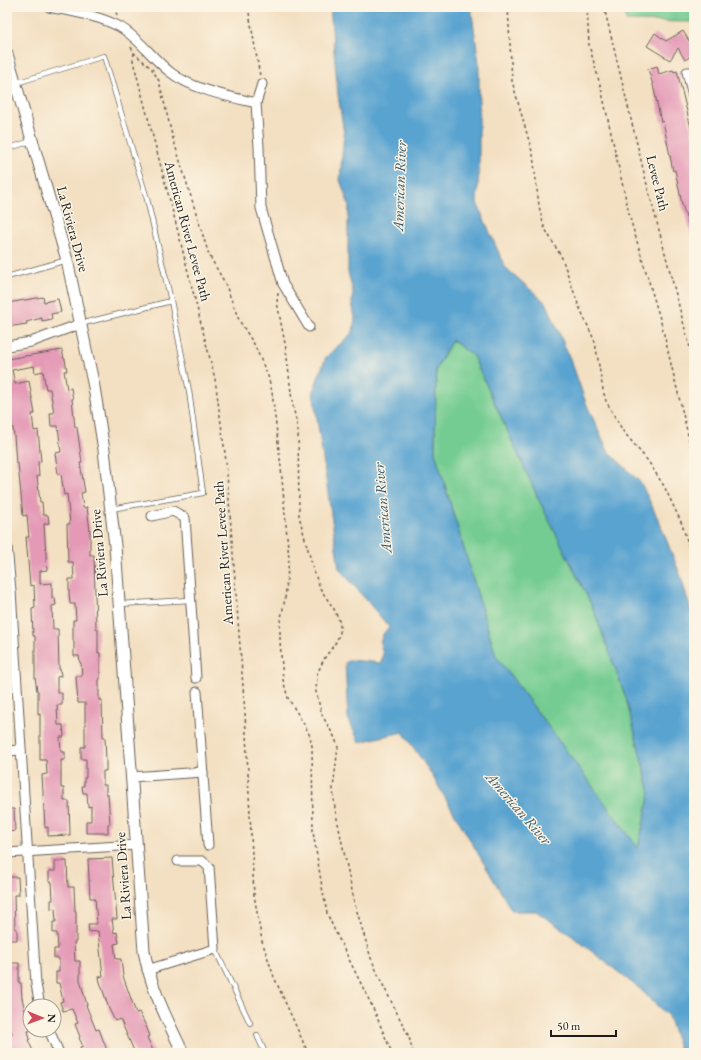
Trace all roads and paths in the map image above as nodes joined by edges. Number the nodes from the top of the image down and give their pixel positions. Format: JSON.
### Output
{"nodes":[{"id":1,"x":49,"y":7,"type":"edge"},
{"id":2,"x":248,"y":7,"type":"edge"},
{"id":3,"x":508,"y":7,"type":"edge"},
{"id":4,"x":587,"y":7,"type":"edge"},
{"id":5,"x":604,"y":7,"type":"edge"},
{"id":6,"x":7,"y":54,"type":"edge"},
{"id":7,"x":694,"y":72,"type":"edge"},
{"id":8,"x":16,"y":83,"type":"junction"},
{"id":9,"x":262,"y":84,"type":"joint"},
{"id":10,"x":694,"y":100,"type":"edge"},
{"id":11,"x":256,"y":103,"type":"junction"},
{"id":12,"x":33,"y":140,"type":"junction"},
{"id":13,"x":7,"y":149,"type":"edge"},
{"id":14,"x":67,"y":260,"type":"junction"},
{"id":15,"x":280,"y":273,"type":"junction"},
{"id":16,"x":7,"y":277,"type":"edge"},
{"id":17,"x":171,"y":300,"type":"junction"},
{"id":18,"x":80,"y":324,"type":"junction"},
{"id":19,"x":308,"y":327,"type":"dead end"},
{"id":20,"x":7,"y":346,"type":"edge"},
{"id":21,"x":694,"y":363,"type":"edge"},
{"id":22,"x":694,"y":460,"type":"edge"},
{"id":23,"x":111,"y":509,"type":"junction"},
{"id":24,"x":152,"y":516,"type":"dead end"},
{"id":25,"x":7,"y":546,"type":"edge"},
{"id":26,"x":694,"y":564,"type":"edge"},
{"id":27,"x":190,"y":600,"type":"junction"},
{"id":28,"x":119,"y":604,"type":"junction"},
{"id":29,"x":11,"y":647,"type":"edge"},
{"id":30,"x":196,"y":678,"type":"dead end"},
{"id":31,"x":197,"y":692,"type":"dead end"},
{"id":32,"x":21,"y":750,"type":"junction"},
{"id":33,"x":7,"y":751,"type":"edge"},
{"id":34,"x":203,"y":772,"type":"junction"},
{"id":35,"x":131,"y":777,"type":"junction"},
{"id":36,"x":136,"y":845,"type":"junction"},
{"id":37,"x":208,"y":845,"type":"dead end"},
{"id":38,"x":27,"y":852,"type":"junction"},
{"id":39,"x":7,"y":853,"type":"edge"},
{"id":40,"x":178,"y":861,"type":"dead end"},
{"id":41,"x":215,"y":949,"type":"junction"},
{"id":42,"x":147,"y":970,"type":"junction"},
{"id":43,"x":39,"y":998,"type":"edge"},
{"id":44,"x":250,"y":1023,"type":"dead end"},
{"id":45,"x":257,"y":1035,"type":"dead end"},
{"id":46,"x":52,"y":1038,"type":"edge"},
{"id":47,"x":59,"y":1053,"type":"edge"},
{"id":48,"x":183,"y":1053,"type":"edge"},
{"id":49,"x":266,"y":1053,"type":"edge"},
{"id":50,"x":308,"y":1053,"type":"edge"},
{"id":51,"x":392,"y":1053,"type":"edge"},
{"id":52,"x":413,"y":1053,"type":"edge"}],
"edges":[{"from":1,"to":11,"type":"street"},
{"from":2,"to":9,"type":"path"},
{"from":3,"to":26,"type":"path"},
{"from":4,"to":22,"type":"path"},
{"from":5,"to":21,"type":"path","name":"Levee Path"},
{"from":6,"to":8,"type":"street","name":"La Riviera Drive"},
{"from":7,"to":10,"type":"street"},
{"from":8,"to":12,"type":"street","name":"La Riviera Drive"},
{"from":8,"to":17,"type":"lane"},
{"from":9,"to":11,"type":"street"},
{"from":11,"to":15,"type":"street"},
{"from":12,"to":13,"type":"lane"},
{"from":12,"to":14,"type":"street","name":"La Riviera Drive"},
{"from":14,"to":16,"type":"lane"},
{"from":14,"to":18,"type":"street","name":"La Riviera Drive"},
{"from":15,"to":19,"type":"street"},
{"from":15,"to":52,"type":"path"},
{"from":17,"to":18,"type":"lane"},
{"from":17,"to":23,"type":"lane"},
{"from":18,"to":20,"type":"street"},
{"from":18,"to":23,"type":"street","name":"La Riviera Drive"},
{"from":23,"to":28,"type":"street","name":"La Riviera Drive"},
{"from":24,"to":27,"type":"street"},
{"from":25,"to":29,"type":"street"},
{"from":27,"to":28,"type":"lane"},
{"from":27,"to":30,"type":"street"},
{"from":28,"to":35,"type":"street","name":"La Riviera Drive"},
{"from":29,"to":32,"type":"street"},
{"from":31,"to":34,"type":"street"},
{"from":32,"to":33,"type":"street"},
{"from":32,"to":38,"type":"street"},
{"from":34,"to":35,"type":"street"},
{"from":34,"to":37,"type":"street"},
{"from":35,"to":36,"type":"street","name":"La Riviera Drive"},
{"from":36,"to":38,"type":"street"},
{"from":36,"to":42,"type":"street","name":"La Riviera Drive"},
{"from":38,"to":39,"type":"street"},
{"from":38,"to":43,"type":"street"},
{"from":40,"to":41,"type":"street"},
{"from":41,"to":42,"type":"street"},
{"from":41,"to":44,"type":"lane"},
{"from":42,"to":48,"type":"street","name":"La Riviera Drive"},
{"from":45,"to":49,"type":"lane"},
{"from":46,"to":47,"type":"street"},
{"from":50,"to":51,"type":"path","name":"American River Levee Path"}]}
